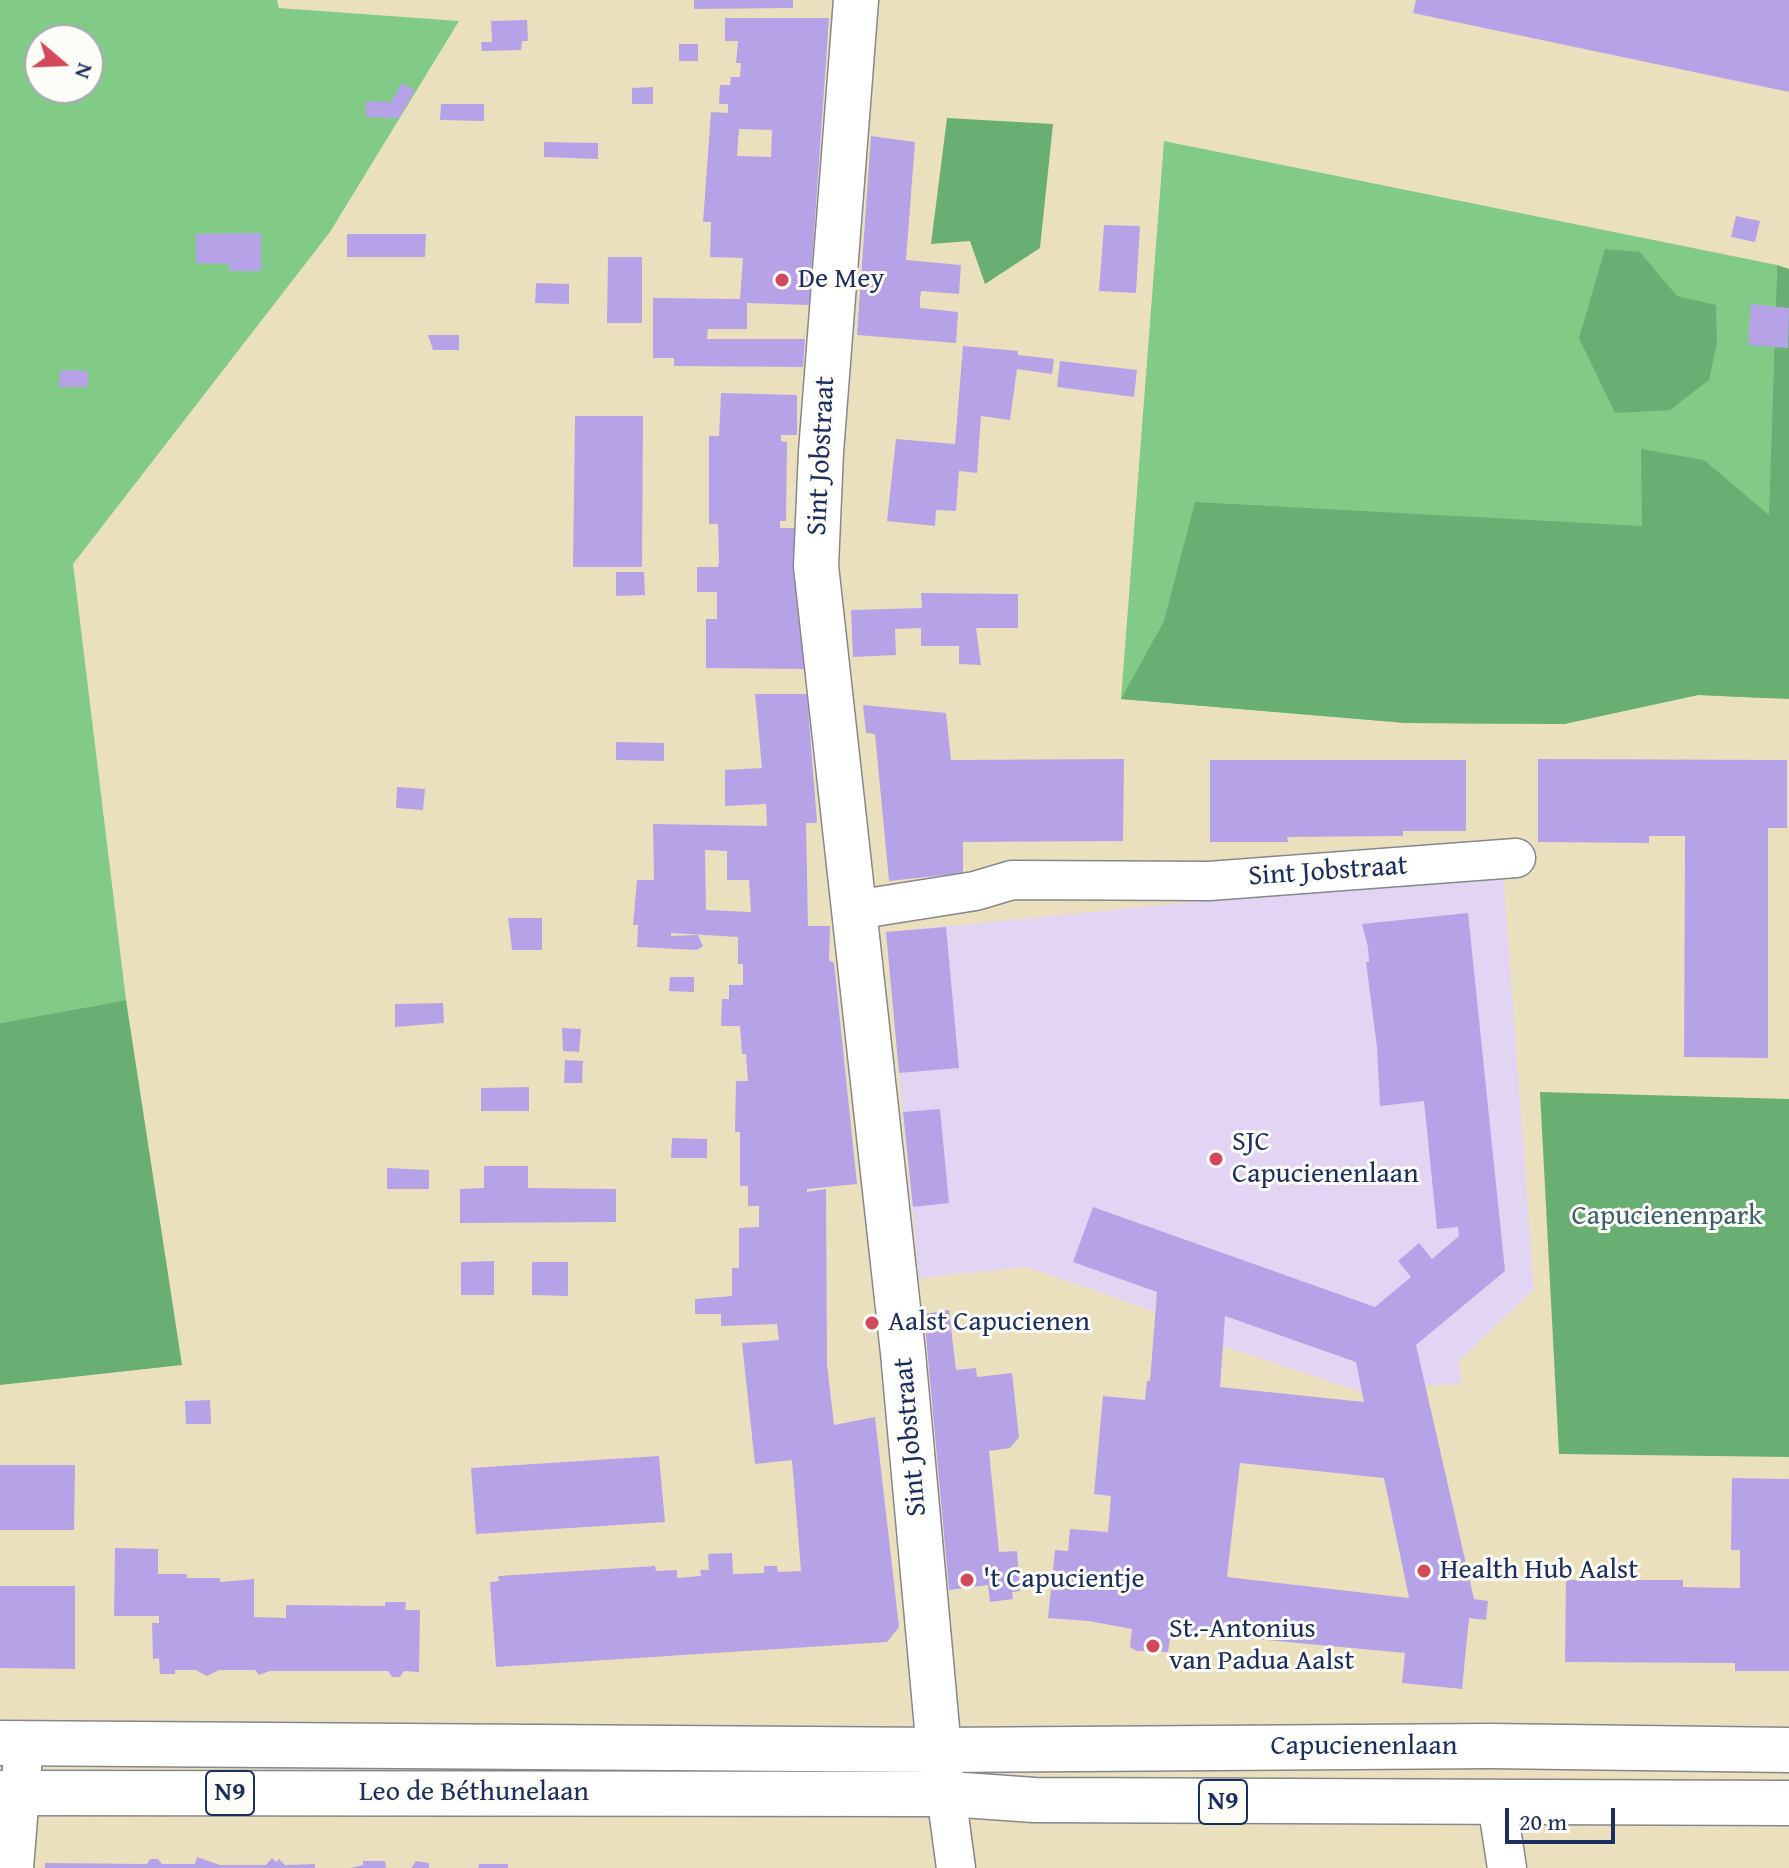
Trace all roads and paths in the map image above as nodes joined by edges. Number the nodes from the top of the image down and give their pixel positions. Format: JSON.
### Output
{"nodes":[{"id":1,"x":855,"y":7,"type":"edge"},
{"id":2,"x":1516,"y":858,"type":"dead end"},
{"id":3,"x":855,"y":910,"type":"junction"},
{"id":4,"x":12,"y":1743,"type":"edge"},
{"id":5,"x":939,"y":1750,"type":"junction"},
{"id":6,"x":1789,"y":1750,"type":"edge"},
{"id":7,"x":10,"y":1792,"type":"edge"},
{"id":8,"x":949,"y":1794,"type":"junction"},
{"id":9,"x":1497,"y":1803,"type":"junction"},
{"id":10,"x":1789,"y":1803,"type":"edge"},
{"id":11,"x":14,"y":1868,"type":"edge"},
{"id":12,"x":956,"y":1868,"type":"edge"},
{"id":13,"x":1507,"y":1868,"type":"edge"}],
"edges":[{"from":1,"to":3,"type":"main road","name":"Sint Jobstraat"},
{"from":2,"to":3,"type":"street","name":"Sint Jobstraat"},
{"from":3,"to":5,"type":"main road","name":"Sint Jobstraat"},
{"from":4,"to":5,"type":"main road","name":"Leo de Béthunelaan","number":"N9"},
{"from":4,"to":7,"type":"street"},
{"from":5,"to":6,"type":"main road","name":"Capucienenlaan","number":"N9"},
{"from":5,"to":8,"type":"street","name":"Sint Jobstraat"},
{"from":7,"to":8,"type":"main road","name":"Leo de Béthunelaan","number":"N9"},
{"from":7,"to":11,"type":"street"},
{"from":8,"to":9,"type":"main road","name":"Capucienenlaan","number":"N9"},
{"from":8,"to":12,"type":"street","name":"Sint Jobstraat"},
{"from":9,"to":10,"type":"main road","name":"Capucienenlaan","number":"N9"},
{"from":9,"to":13,"type":"street"}]}
